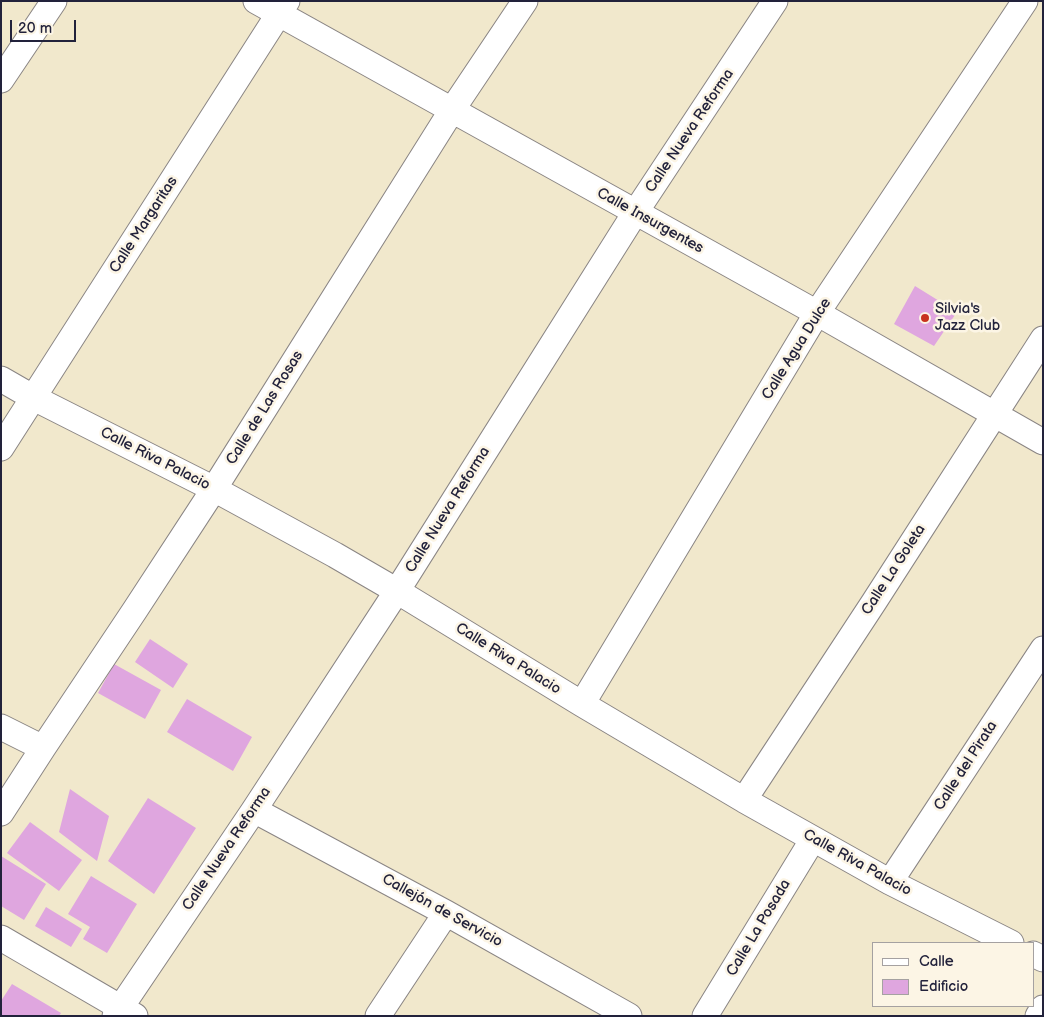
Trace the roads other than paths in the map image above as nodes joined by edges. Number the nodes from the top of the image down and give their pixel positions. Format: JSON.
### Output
{"nodes":[{"id":1,"x":54,"y":1,"type":"edge"},
{"id":2,"x":256,"y":1,"type":"edge"},
{"id":3,"x":525,"y":1,"type":"edge"},
{"id":4,"x":775,"y":1,"type":"edge"},
{"id":5,"x":1025,"y":1,"type":"edge"},
{"id":6,"x":283,"y":8,"type":"edge"},
{"id":7,"x":1,"y":80,"type":"edge"},
{"id":8,"x":452,"y":110,"type":"junction"},
{"id":9,"x":635,"y":213,"type":"junction"},
{"id":10,"x":817,"y":313,"type":"junction"},
{"id":11,"x":1043,"y":339,"type":"edge"},
{"id":12,"x":1,"y":379,"type":"edge"},
{"id":13,"x":34,"y":398,"type":"junction"},
{"id":14,"x":995,"y":414,"type":"junction"},
{"id":15,"x":1043,"y":442,"type":"edge"},
{"id":16,"x":1,"y":448,"type":"edge"},
{"id":17,"x":214,"y":489,"type":"junction"},
{"id":18,"x":398,"y":591,"type":"junction"},
{"id":19,"x":1041,"y":655,"type":"edge"},
{"id":20,"x":582,"y":704,"type":"junction"},
{"id":21,"x":1,"y":727,"type":"edge"},
{"id":22,"x":43,"y":748,"type":"junction"},
{"id":23,"x":744,"y":800,"type":"junction"},
{"id":24,"x":254,"y":810,"type":"junction"},
{"id":25,"x":1,"y":813,"type":"edge"},
{"id":26,"x":814,"y":839,"type":"junction"},
{"id":27,"x":890,"y":882,"type":"junction"},
{"id":28,"x":446,"y":913,"type":"junction"},
{"id":29,"x":1,"y":938,"type":"edge"},
{"id":30,"x":1009,"y":942,"type":"edge"},
{"id":31,"x":1043,"y":1008,"type":"edge"},
{"id":32,"x":124,"y":1013,"type":"edge"},
{"id":33,"x":378,"y":1016,"type":"edge"},
{"id":34,"x":629,"y":1016,"type":"edge"},
{"id":35,"x":705,"y":1016,"type":"edge"},
{"id":36,"x":1038,"y":1016,"type":"edge"}],
"edges":[{"from":1,"to":7,"type":"street"},
{"from":2,"to":6,"type":"street","name":"Calle Insurgentes"},
{"from":3,"to":8,"type":"street","name":"Calle de Las Rosas"},
{"from":4,"to":9,"type":"street","name":"Calle Nueva Reforma"},
{"from":5,"to":10,"type":"street","name":"Calle Agua Dulce"},
{"from":6,"to":8,"type":"street","name":"Calle Insurgentes"},
{"from":6,"to":13,"type":"street","name":"Calle Margaritas"},
{"from":8,"to":9,"type":"street","name":"Calle Insurgentes"},
{"from":8,"to":17,"type":"street","name":"Calle de Las Rosas"},
{"from":9,"to":10,"type":"street","name":"Calle Insurgentes"},
{"from":9,"to":18,"type":"street","name":"Calle Nueva Reforma"},
{"from":10,"to":14,"type":"street","name":"Calle Insurgentes"},
{"from":10,"to":20,"type":"street","name":"Calle Agua Dulce"},
{"from":11,"to":14,"type":"street","name":"Calle La Goleta"},
{"from":12,"to":13,"type":"street","name":"Calle Riva Palacio"},
{"from":13,"to":16,"type":"street","name":"Calle Margaritas"},
{"from":13,"to":17,"type":"street","name":"Calle Riva Palacio"},
{"from":14,"to":15,"type":"street","name":"Calle Insurgentes"},
{"from":14,"to":23,"type":"street","name":"Calle La Goleta"},
{"from":17,"to":18,"type":"street","name":"Calle Riva Palacio"},
{"from":17,"to":22,"type":"street","name":"Calle de Las Rosas"},
{"from":18,"to":20,"type":"street","name":"Calle Riva Palacio"},
{"from":18,"to":24,"type":"street","name":"Calle Nueva Reforma"},
{"from":19,"to":27,"type":"street","name":"Calle del Pirata"},
{"from":20,"to":23,"type":"street","name":"Calle Riva Palacio"},
{"from":21,"to":22,"type":"street"},
{"from":22,"to":25,"type":"street","name":"Calle de Las Rosas"},
{"from":23,"to":26,"type":"street","name":"Calle Riva Palacio"},
{"from":24,"to":28,"type":"street","name":"Callejón de Servicio"},
{"from":24,"to":32,"type":"street","name":"Calle Nueva Reforma"},
{"from":26,"to":27,"type":"street","name":"Calle Riva Palacio"},
{"from":26,"to":35,"type":"street","name":"Calle La Posada"},
{"from":27,"to":30,"type":"street","name":"Calle Riva Palacio"},
{"from":28,"to":33,"type":"street"},
{"from":28,"to":34,"type":"street","name":"Callejón de Servicio"},
{"from":29,"to":32,"type":"street"},
{"from":31,"to":36,"type":"street"}]}
